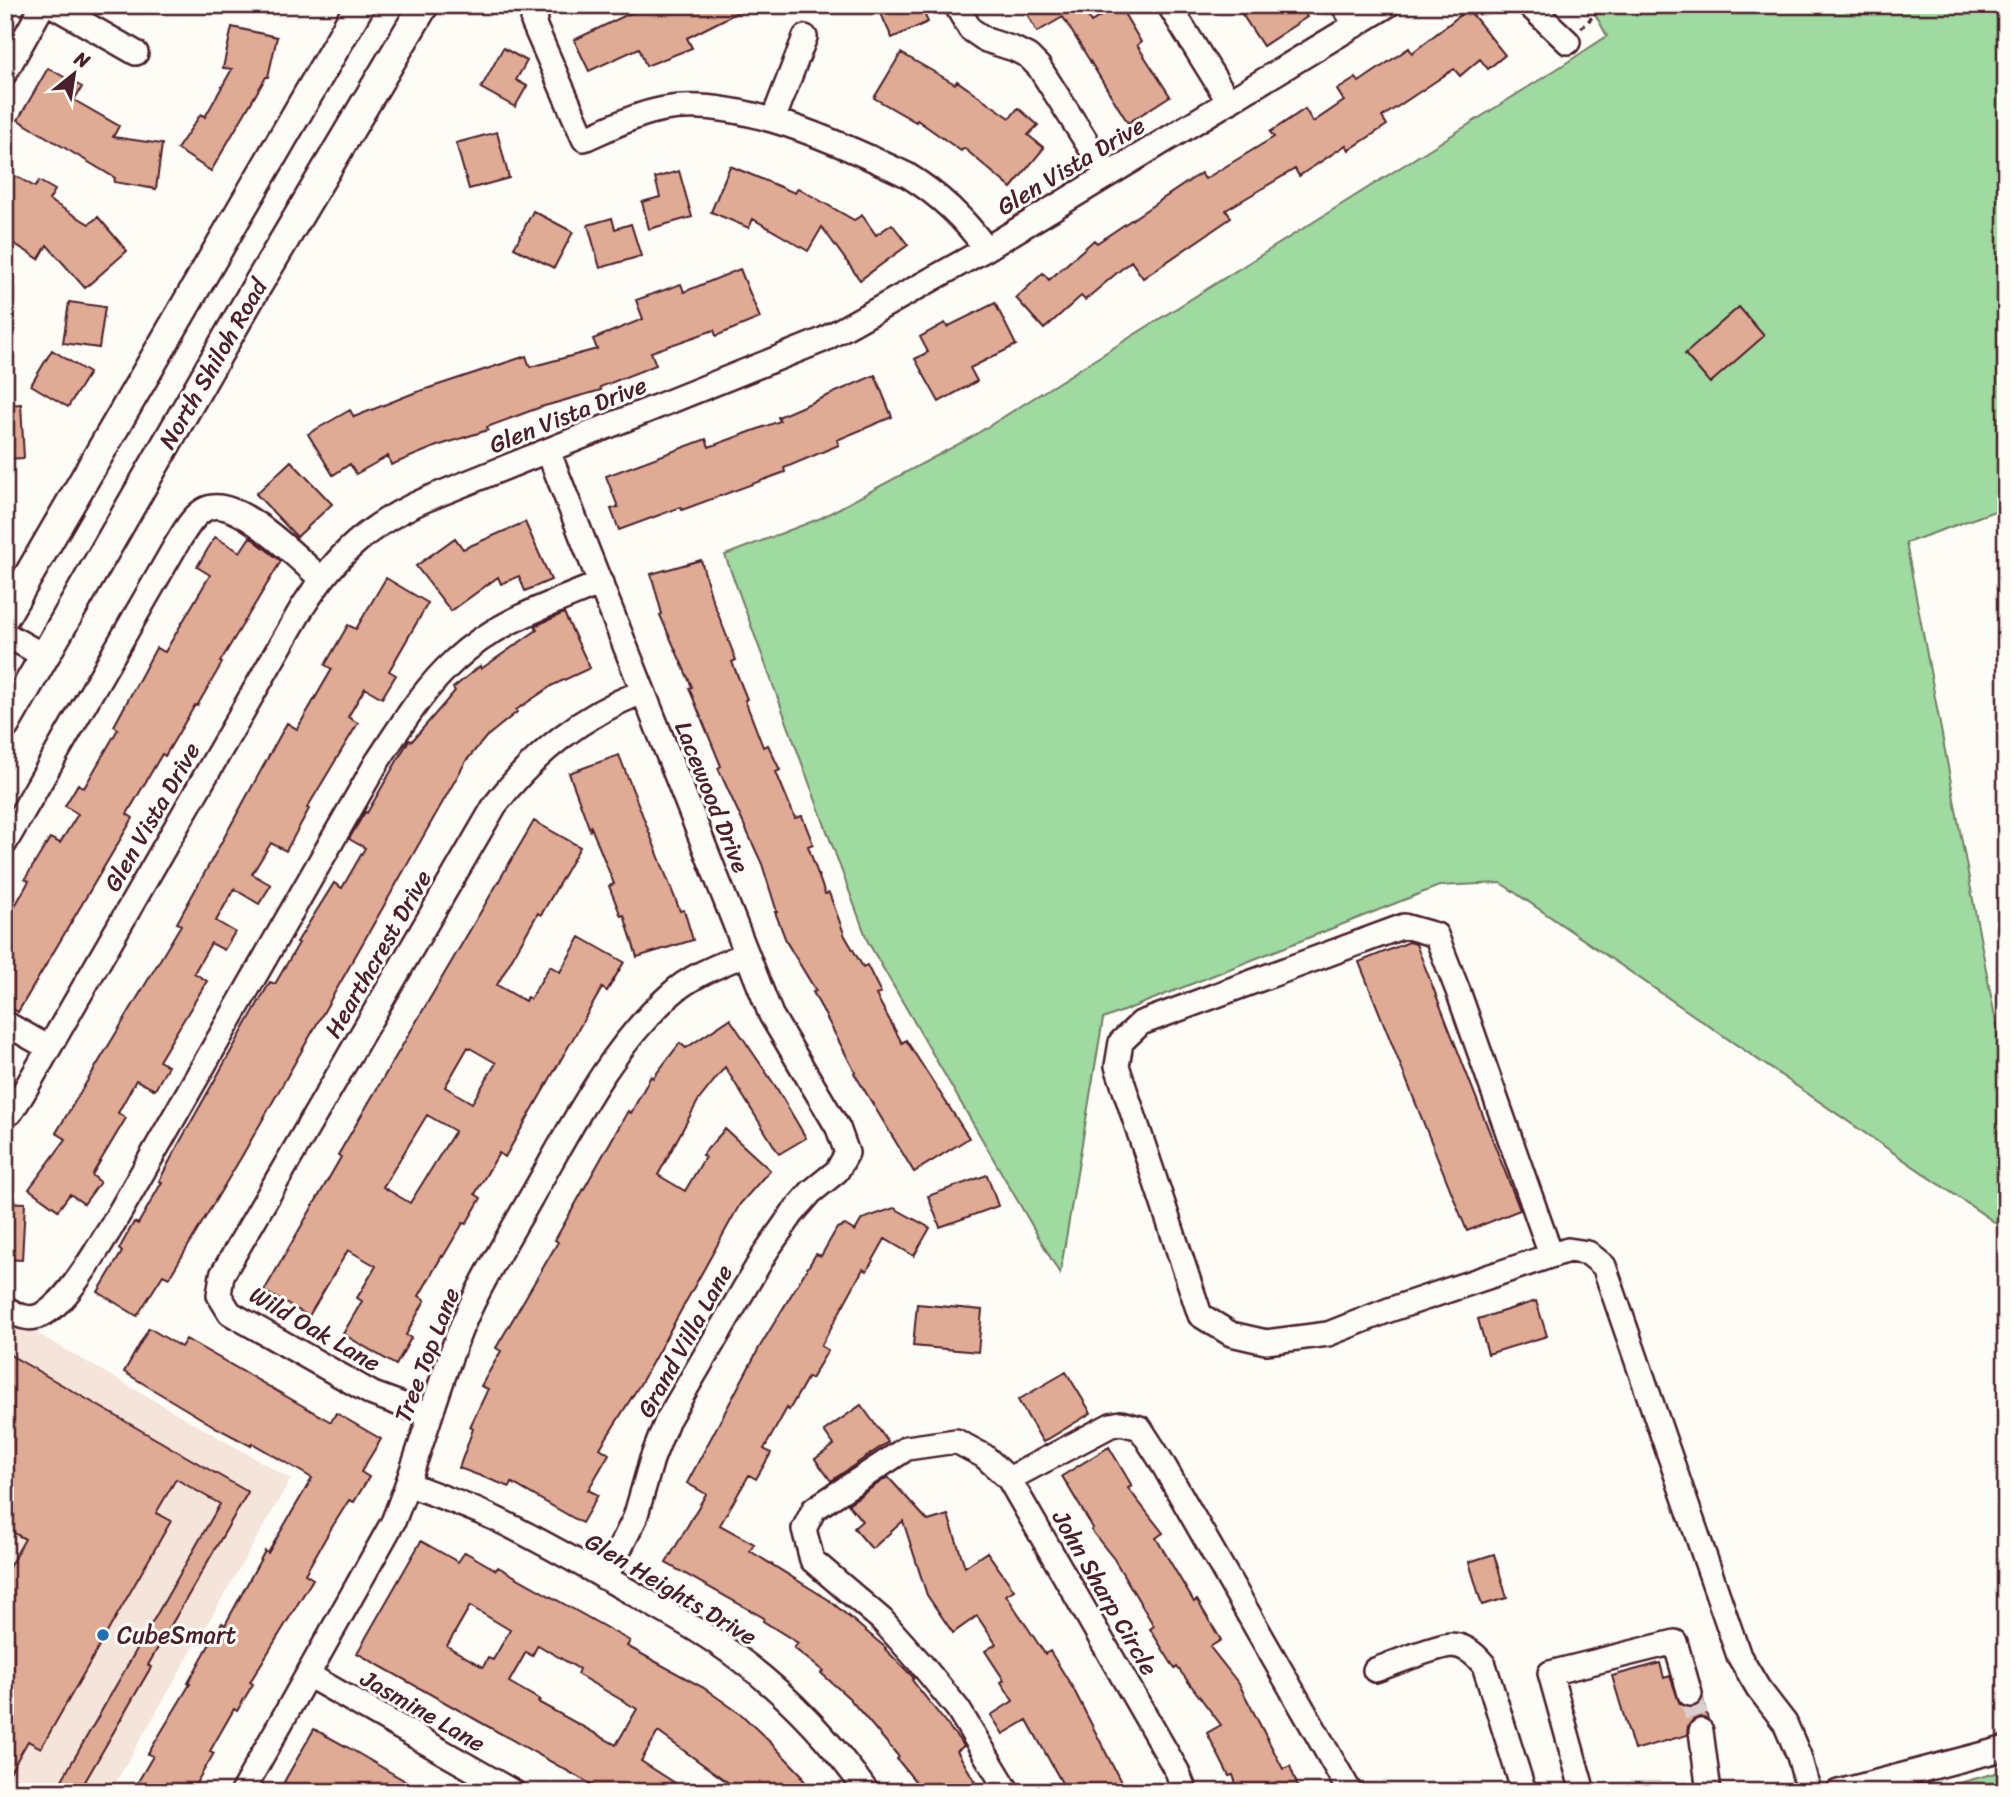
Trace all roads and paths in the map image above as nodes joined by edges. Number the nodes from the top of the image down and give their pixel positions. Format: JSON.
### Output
{"nodes":[{"id":1,"x":44,"y":5,"type":"edge"},
{"id":2,"x":52,"y":5,"type":"edge"},
{"id":3,"x":360,"y":5,"type":"edge"},
{"id":4,"x":424,"y":5,"type":"edge"},
{"id":5,"x":540,"y":5,"type":"edge"},
{"id":6,"x":956,"y":5,"type":"edge"},
{"id":7,"x":1170,"y":5,"type":"edge"},
{"id":8,"x":1343,"y":5,"type":"edge"},
{"id":9,"x":1388,"y":5,"type":"edge"},
{"id":10,"x":1529,"y":5,"type":"edge"},
{"id":11,"x":1605,"y":5,"type":"edge"},
{"id":12,"x":1724,"y":5,"type":"edge"},
{"id":13,"x":1760,"y":5,"type":"edge"},
{"id":14,"x":1356,"y":25,"type":"junction"},
{"id":15,"x":806,"y":37,"type":"dead end"},
{"id":16,"x":1568,"y":42,"type":"joint"},
{"id":17,"x":136,"y":53,"type":"dead end"},
{"id":18,"x":5,"y":73,"type":"edge"},
{"id":19,"x":1228,"y":102,"type":"junction"},
{"id":20,"x":773,"y":120,"type":"junction"},
{"id":21,"x":1107,"y":174,"type":"junction"},
{"id":22,"x":986,"y":249,"type":"junction"},
{"id":23,"x":548,"y":452,"type":"junction"},
{"id":24,"x":321,"y":579,"type":"junction"},
{"id":25,"x":601,"y":583,"type":"junction"},
{"id":26,"x":5,"y":616,"type":"edge"},
{"id":27,"x":5,"y":634,"type":"edge"},
{"id":28,"x":44,"y":656,"type":"junction"},
{"id":29,"x":642,"y":692,"type":"junction"},
{"id":30,"x":5,"y":725,"type":"edge"},
{"id":31,"x":5,"y":843,"type":"edge"},
{"id":32,"x":746,"y":954,"type":"junction"},
{"id":33,"x":5,"y":1023,"type":"edge"},
{"id":34,"x":49,"y":1048,"type":"junction"},
{"id":35,"x":5,"y":1116,"type":"edge"},
{"id":36,"x":846,"y":1153,"type":"joint"},
{"id":37,"x":1551,"y":1255,"type":"junction"},
{"id":38,"x":219,"y":1296,"type":"joint"},
{"id":39,"x":5,"y":1308,"type":"edge"},
{"id":40,"x":430,"y":1415,"type":"junction"},
{"id":41,"x":1009,"y":1479,"type":"junction"},
{"id":42,"x":408,"y":1484,"type":"junction"},
{"id":43,"x":605,"y":1578,"type":"junction"},
{"id":44,"x":1375,"y":1670,"type":"dead end"},
{"id":45,"x":308,"y":1675,"type":"junction"},
{"id":46,"x":1690,"y":1694,"type":"tunnel mouth"},
{"id":47,"x":1701,"y":1731,"type":"tunnel mouth"},
{"id":48,"x":2006,"y":1748,"type":"edge"},
{"id":49,"x":242,"y":1792,"type":"edge"},
{"id":50,"x":513,"y":1792,"type":"edge"},
{"id":51,"x":867,"y":1792,"type":"edge"},
{"id":52,"x":1008,"y":1792,"type":"edge"},
{"id":53,"x":1185,"y":1792,"type":"edge"},
{"id":54,"x":1350,"y":1792,"type":"edge"},
{"id":55,"x":1524,"y":1792,"type":"edge"},
{"id":56,"x":1583,"y":1792,"type":"edge"},
{"id":57,"x":1709,"y":1792,"type":"edge"},
{"id":58,"x":1809,"y":1792,"type":"edge"},
{"id":59,"x":1838,"y":1792,"type":"edge"}],
"edges":[{"from":1,"to":18,"type":"street"},
{"from":2,"to":17,"type":"street"},
{"from":3,"to":26,"type":"main road"},
{"from":4,"to":28,"type":"main road","name":"North Shiloh Road"},
{"from":5,"to":20,"type":"street"},
{"from":6,"to":21,"type":"street"},
{"from":7,"to":19,"type":"street"},
{"from":8,"to":14,"type":"street"},
{"from":9,"to":14,"type":"street","name":"Glen Vista Drive"},
{"from":10,"to":16,"type":"street"},
{"from":11,"to":16,"type":"path"},
{"from":12,"to":13,"type":"path"},
{"from":14,"to":19,"type":"street","name":"Glen Vista Drive"},
{"from":15,"to":20,"type":"street"},
{"from":19,"to":21,"type":"street","name":"Glen Vista Drive"},
{"from":20,"to":22,"type":"street"},
{"from":21,"to":22,"type":"street","name":"Glen Vista Drive"},
{"from":22,"to":23,"type":"street","name":"Glen Vista Drive"},
{"from":23,"to":24,"type":"street","name":"Glen Vista Drive"},
{"from":23,"to":25,"type":"street","name":"Lacewood Drive"},
{"from":24,"to":31,"type":"street"},
{"from":24,"to":34,"type":"street","name":"Glen Vista Drive"},
{"from":25,"to":29,"type":"street","name":"Lacewood Drive"},
{"from":25,"to":39,"type":"street"},
{"from":27,"to":28,"type":"street"},
{"from":28,"to":30,"type":"main road","name":"North Shiloh Road"},
{"from":29,"to":32,"type":"street","name":"Lacewood Drive"},
{"from":29,"to":38,"type":"street","name":"Hearthcrest Drive"},
{"from":32,"to":36,"type":"street","name":"Lacewood Drive"},
{"from":32,"to":40,"type":"street","name":"Tree Top Lane"},
{"from":33,"to":34,"type":"street"},
{"from":34,"to":35,"type":"street","name":"Glen Vista Drive"},
{"from":36,"to":43,"type":"street","name":"Grand Villa Lane"},
{"from":37,"to":37,"type":"street"},
{"from":37,"to":58,"type":"street"},
{"from":38,"to":40,"type":"street","name":"Wild Oak Lane"},
{"from":40,"to":42,"type":"street","name":"Tree Top Lane"},
{"from":41,"to":52,"type":"street","name":"John Sharp Circle"},
{"from":41,"to":53,"type":"street","name":"John Sharp Circle"},
{"from":41,"to":54,"type":"street"},
{"from":42,"to":43,"type":"street","name":"Glen Heights Drive"},
{"from":42,"to":45,"type":"street","name":"Tree Top Lane"},
{"from":43,"to":51,"type":"street","name":"Glen Heights Drive"},
{"from":44,"to":55,"type":"street"},
{"from":45,"to":49,"type":"street","name":"Tree Top Lane"},
{"from":45,"to":50,"type":"street","name":"Jasmine Lane"},
{"from":46,"to":56,"type":"street"},
{"from":47,"to":57,"type":"street"},
{"from":48,"to":59,"type":"street"}]}
